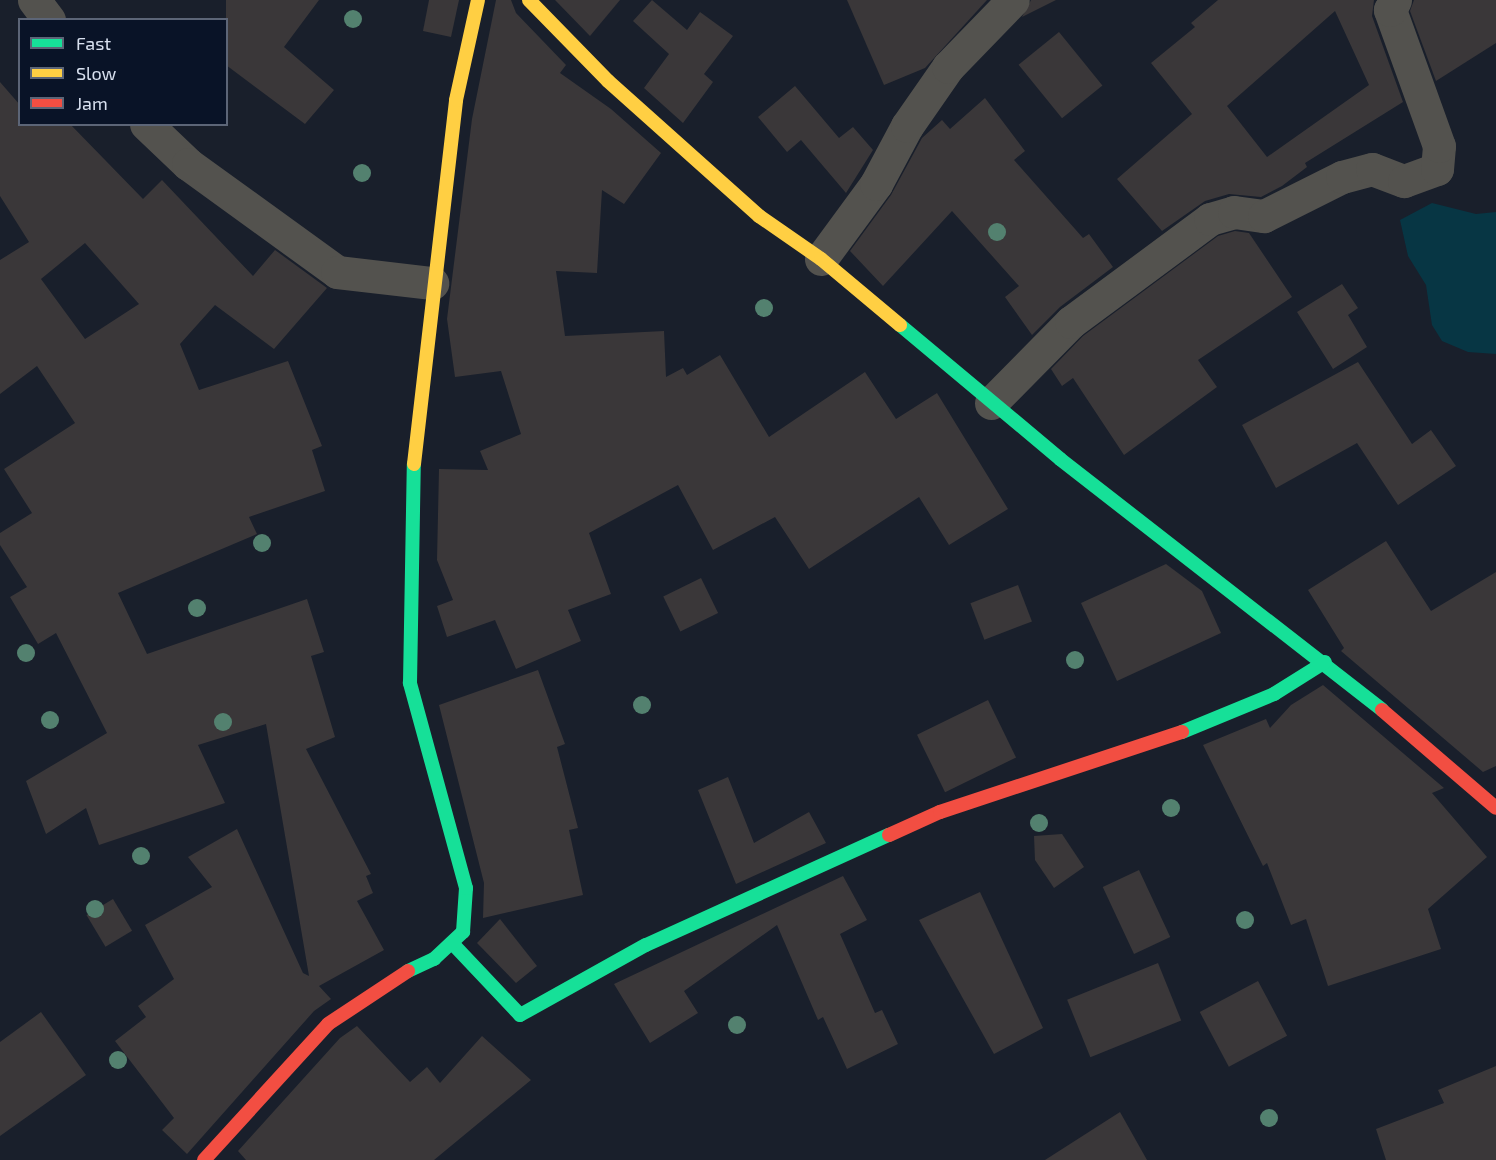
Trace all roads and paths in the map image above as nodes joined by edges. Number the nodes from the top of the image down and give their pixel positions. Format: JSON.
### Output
{"nodes":[{"id":1,"x":34,"y":0,"type":"edge"},
{"id":2,"x":478,"y":0,"type":"edge"},
{"id":3,"x":529,"y":0,"type":"edge"},
{"id":4,"x":1013,"y":0,"type":"edge"},
{"id":5,"x":1395,"y":0,"type":"edge"},
{"id":6,"x":48,"y":18,"type":"edge"},
{"id":7,"x":148,"y":126,"type":"edge"},
{"id":8,"x":821,"y":259,"type":"junction"},
{"id":9,"x":432,"y":283,"type":"junction"},
{"id":10,"x":991,"y":403,"type":"junction"},
{"id":11,"x":1325,"y":662,"type":"junction"},
{"id":12,"x":1496,"y":808,"type":"edge"},
{"id":13,"x":452,"y":943,"type":"junction"},
{"id":14,"x":204,"y":1160,"type":"edge"}],
"edges":[{"from":1,"to":6,"type":"street"},
{"from":2,"to":9,"type":"street"},
{"from":3,"to":8,"type":"street"},
{"from":4,"to":8,"type":"street"},
{"from":5,"to":10,"type":"street"},
{"from":7,"to":9,"type":"street"},
{"from":8,"to":10,"type":"street"},
{"from":9,"to":13,"type":"street"},
{"from":10,"to":11,"type":"street"},
{"from":11,"to":12,"type":"street"},
{"from":11,"to":13,"type":"street"},
{"from":13,"to":14,"type":"street"}]}
